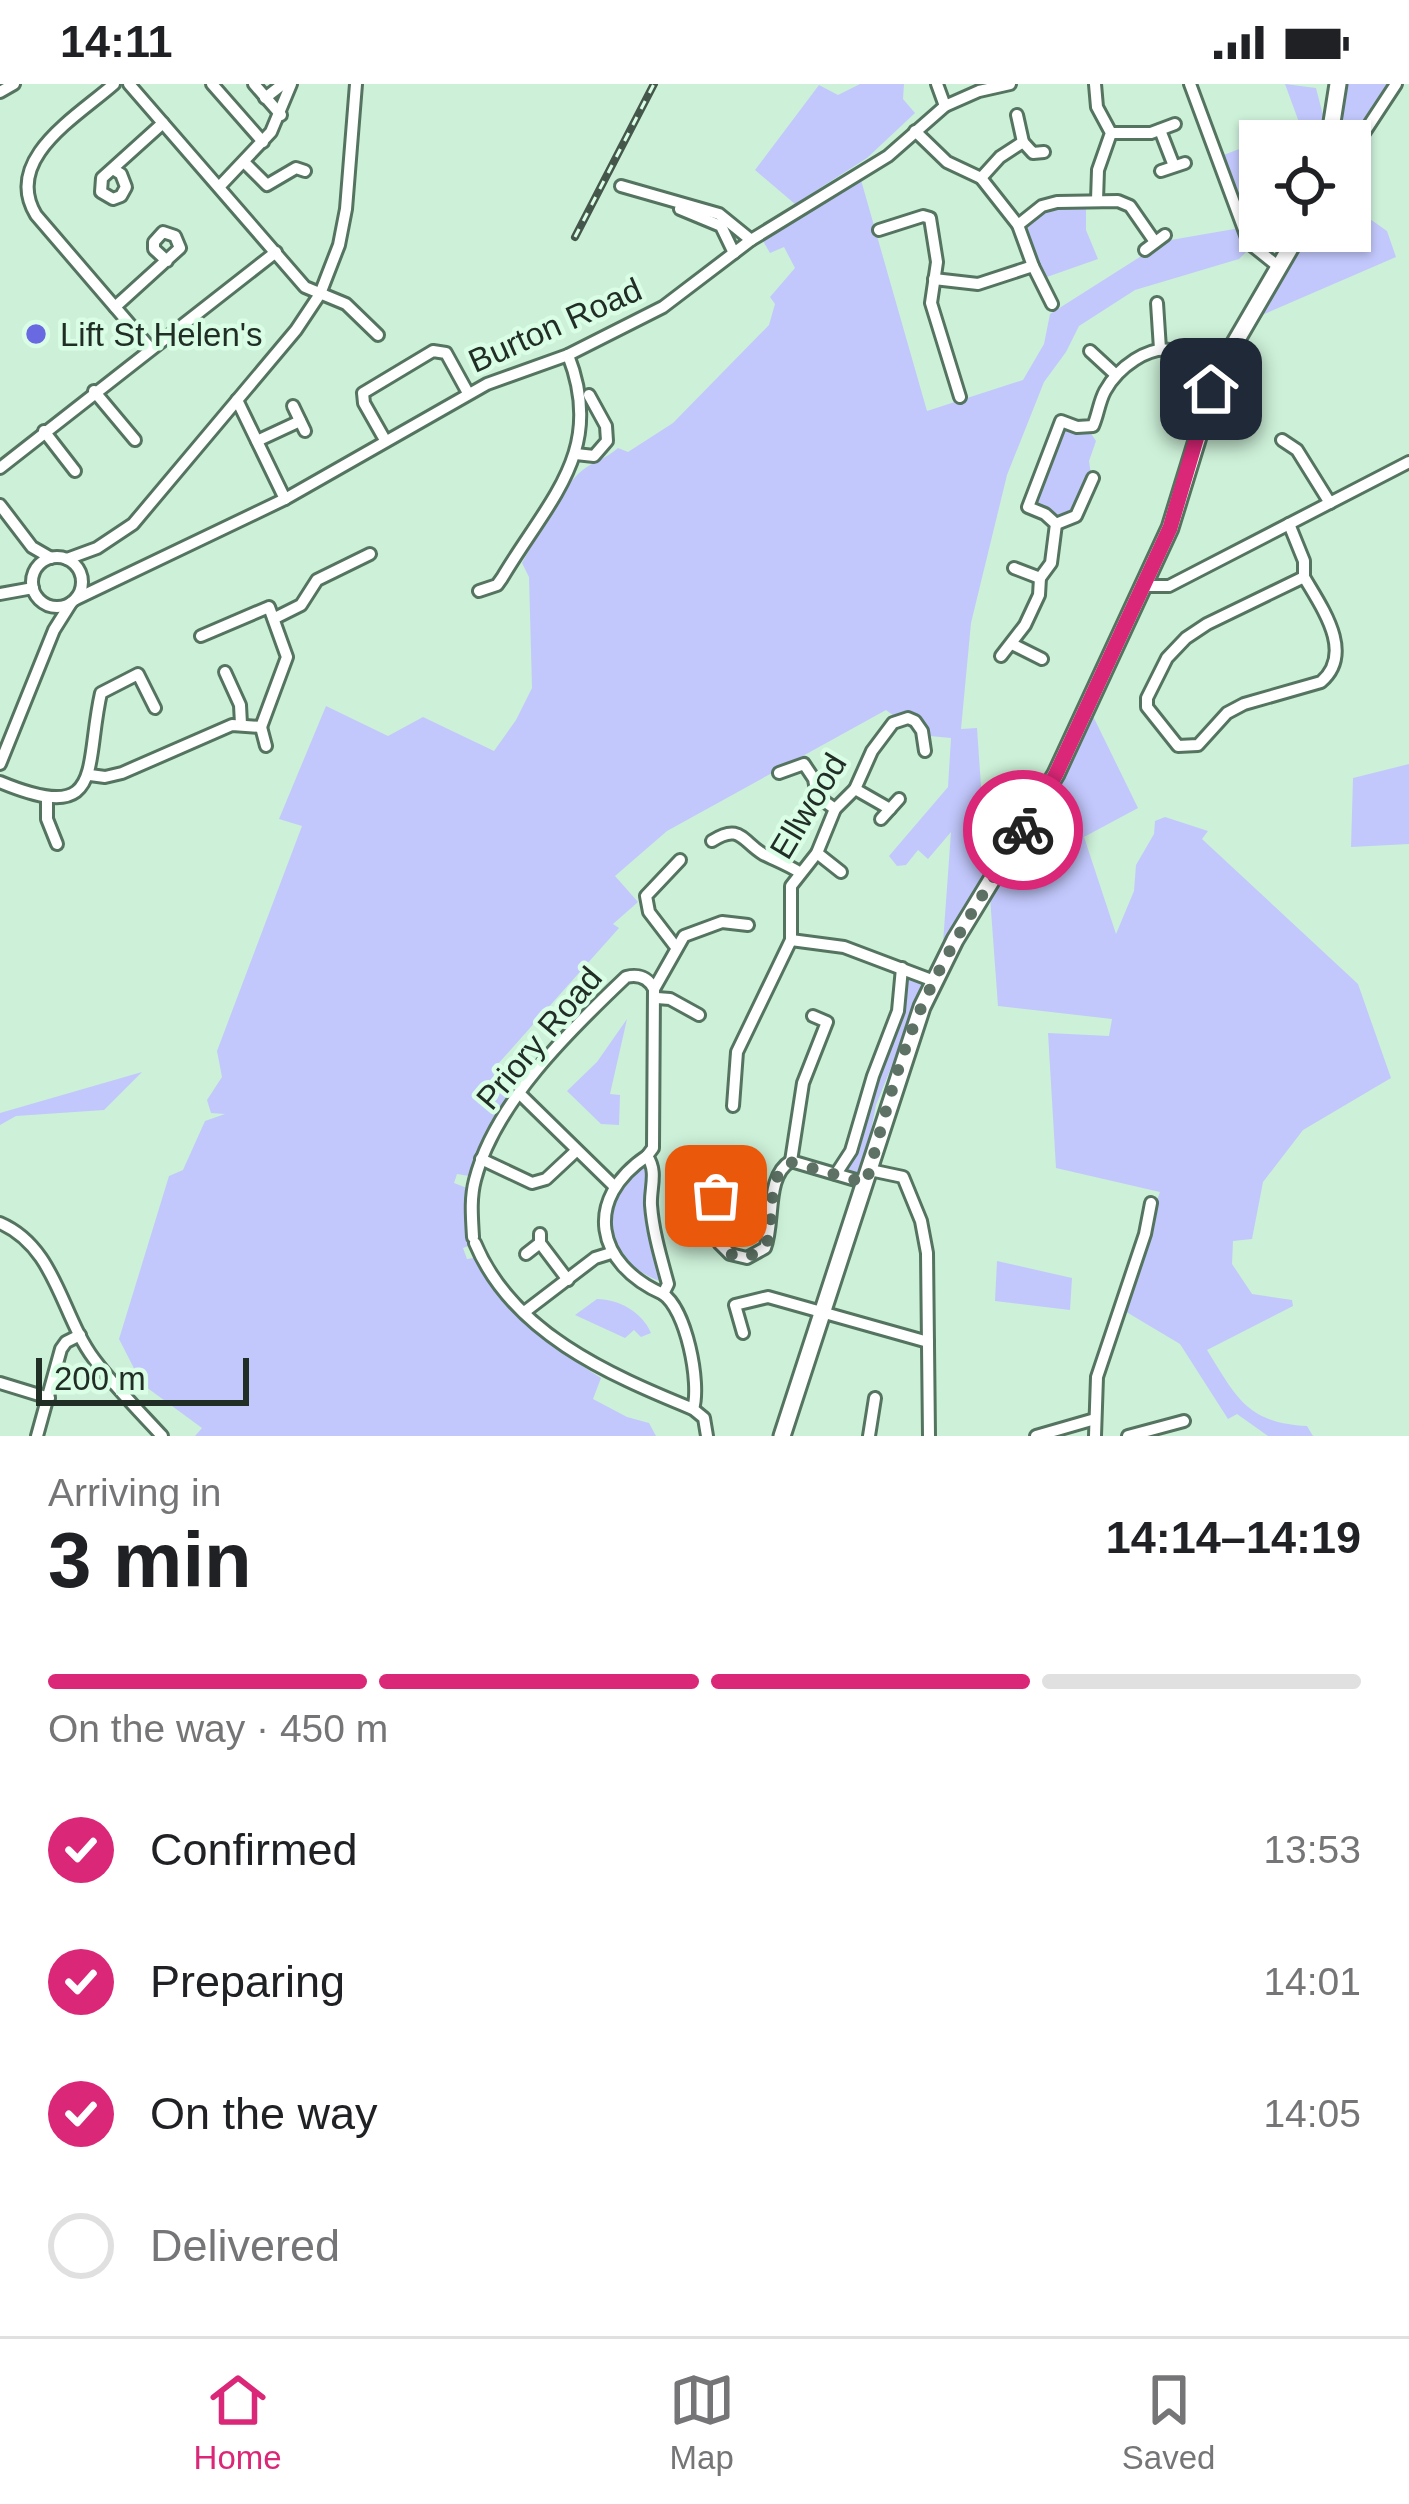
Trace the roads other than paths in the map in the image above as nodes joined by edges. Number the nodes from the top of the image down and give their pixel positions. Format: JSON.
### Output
{"nodes":[{"id":1,"x":14,"y":84,"type":"edge"},
{"id":2,"x":114,"y":84,"type":"edge"},
{"id":3,"x":129,"y":84,"type":"edge"},
{"id":4,"x":212,"y":84,"type":"edge"},
{"id":5,"x":254,"y":84,"type":"edge"},
{"id":6,"x":287,"y":84,"type":"edge"},
{"id":7,"x":356,"y":84,"type":"edge"},
{"id":8,"x":937,"y":84,"type":"edge"},
{"id":9,"x":1007,"y":84,"type":"edge"},
{"id":10,"x":1095,"y":84,"type":"edge"},
{"id":11,"x":1190,"y":84,"type":"edge"},
{"id":12,"x":1322,"y":84,"type":"edge"},
{"id":13,"x":1338,"y":84,"type":"edge"},
{"id":14,"x":1396,"y":84,"type":"edge"},
{"id":15,"x":0,"y":92,"type":"edge"},
{"id":16,"x":266,"y":98,"type":"junction"},
{"id":17,"x":945,"y":106,"type":"junction"},
{"id":18,"x":1332,"y":111,"type":"junction"},
{"id":19,"x":1017,"y":115,"type":"dead end"},
{"id":20,"x":280,"y":116,"type":"junction"},
{"id":21,"x":1331,"y":120,"type":"edge"},
{"id":22,"x":1371,"y":122,"type":"edge"},
{"id":23,"x":164,"y":123,"type":"junction"},
{"id":24,"x":1175,"y":124,"type":"dead end"},
{"id":25,"x":915,"y":130,"type":"junction"},
{"id":26,"x":1160,"y":130,"type":"junction"},
{"id":27,"x":1111,"y":133,"type":"junction"},
{"id":28,"x":263,"y":142,"type":"junction"},
{"id":29,"x":1023,"y":142,"type":"junction"},
{"id":30,"x":1045,"y":152,"type":"dead end"},
{"id":31,"x":245,"y":163,"type":"junction"},
{"id":32,"x":1173,"y":166,"type":"dead end"},
{"id":33,"x":113,"y":169,"type":"dead end"},
{"id":34,"x":305,"y":171,"type":"dead end"},
{"id":35,"x":981,"y":178,"type":"junction"},
{"id":36,"x":220,"y":186,"type":"junction"},
{"id":37,"x":621,"y":186,"type":"dead end"},
{"id":38,"x":648,"y":197,"type":"junction"},
{"id":39,"x":1097,"y":200,"type":"junction"},
{"id":40,"x":1018,"y":225,"type":"junction"},
{"id":41,"x":879,"y":230,"type":"dead end"},
{"id":42,"x":751,"y":240,"type":"junction"},
{"id":43,"x":1155,"y":242,"type":"dead end"},
{"id":44,"x":276,"y":252,"type":"junction"},
{"id":45,"x":1288,"y":252,"type":"edge"},
{"id":46,"x":734,"y":253,"type":"junction"},
{"id":47,"x":167,"y":261,"type":"dead end"},
{"id":48,"x":1274,"y":262,"type":"dead end"},
{"id":49,"x":1033,"y":266,"type":"junction"},
{"id":50,"x":934,"y":279,"type":"junction"},
{"id":51,"x":320,"y":294,"type":"junction"},
{"id":52,"x":1157,"y":303,"type":"dead end"},
{"id":53,"x":1053,"y":304,"type":"dead end"},
{"id":54,"x":116,"y":307,"type":"junction"},
{"id":55,"x":378,"y":334,"type":"dead end"},
{"id":56,"x":151,"y":349,"type":"junction"},
{"id":57,"x":1160,"y":350,"type":"junction"},
{"id":58,"x":1090,"y":351,"type":"dead end"},
{"id":59,"x":568,"y":355,"type":"junction"},
{"id":60,"x":1218,"y":372,"type":"junction"},
{"id":61,"x":1116,"y":375,"type":"junction"},
{"id":62,"x":94,"y":391,"type":"junction"},
{"id":63,"x":468,"y":393,"type":"junction"},
{"id":64,"x":589,"y":395,"type":"dead end"},
{"id":65,"x":959,"y":398,"type":"dead end"},
{"id":66,"x":237,"y":400,"type":"junction"},
{"id":67,"x":293,"y":406,"type":"dead end"},
{"id":68,"x":44,"y":431,"type":"junction"},
{"id":69,"x":135,"y":440,"type":"dead end"},
{"id":70,"x":385,"y":440,"type":"junction"},
{"id":71,"x":1282,"y":440,"type":"dead end"},
{"id":72,"x":257,"y":441,"type":"junction"},
{"id":73,"x":576,"y":454,"type":"junction"},
{"id":74,"x":1409,"y":462,"type":"edge"},
{"id":75,"x":0,"y":468,"type":"edge"},
{"id":76,"x":75,"y":471,"type":"dead end"},
{"id":77,"x":1093,"y":478,"type":"dead end"},
{"id":78,"x":285,"y":500,"type":"junction"},
{"id":79,"x":1330,"y":503,"type":"junction"},
{"id":80,"x":0,"y":506,"type":"edge"},
{"id":81,"x":1056,"y":524,"type":"junction"},
{"id":82,"x":1288,"y":524,"type":"junction"},
{"id":83,"x":32,"y":548,"type":"junction"},
{"id":84,"x":89,"y":551,"type":"junction"},
{"id":85,"x":370,"y":554,"type":"dead end"},
{"id":86,"x":52,"y":558,"type":"junction"},
{"id":87,"x":67,"y":560,"type":"junction"},
{"id":88,"x":1014,"y":568,"type":"dead end"},
{"id":89,"x":35,"y":571,"type":"junction"},
{"id":90,"x":81,"y":574,"type":"junction"},
{"id":91,"x":1304,"y":577,"type":"junction"},
{"id":92,"x":1040,"y":578,"type":"junction"},
{"id":93,"x":1144,"y":586,"type":"junction"},
{"id":94,"x":33,"y":588,"type":"junction"},
{"id":95,"x":103,"y":589,"type":"junction"},
{"id":96,"x":479,"y":591,"type":"dead end"},
{"id":97,"x":0,"y":595,"type":"edge"},
{"id":98,"x":74,"y":601,"type":"junction"},
{"id":99,"x":45,"y":604,"type":"junction"},
{"id":100,"x":272,"y":612,"type":"junction"},
{"id":101,"x":54,"y":630,"type":"junction"},
{"id":102,"x":201,"y":637,"type":"dead end"},
{"id":103,"x":1012,"y":644,"type":"junction"},
{"id":104,"x":1001,"y":656,"type":"dead end"},
{"id":105,"x":1042,"y":659,"type":"dead end"},
{"id":106,"x":225,"y":672,"type":"dead end"},
{"id":107,"x":155,"y":708,"type":"dead end"},
{"id":108,"x":241,"y":724,"type":"junction"},
{"id":109,"x":262,"y":727,"type":"junction"},
{"id":110,"x":7,"y":732,"type":"edge"},
{"id":111,"x":266,"y":746,"type":"dead end"},
{"id":112,"x":925,"y":751,"type":"dead end"},
{"id":113,"x":0,"y":764,"type":"edge"},
{"id":114,"x":779,"y":773,"type":"dead end"},
{"id":115,"x":90,"y":775,"type":"junction"},
{"id":116,"x":0,"y":782,"type":"edge"},
{"id":117,"x":855,"y":789,"type":"junction"},
{"id":118,"x":899,"y":799,"type":"dead end"},
{"id":119,"x":47,"y":800,"type":"junction"},
{"id":120,"x":835,"y":809,"type":"junction"},
{"id":121,"x":712,"y":841,"type":"dead end"},
{"id":122,"x":56,"y":844,"type":"dead end"},
{"id":123,"x":818,"y":854,"type":"junction"},
{"id":124,"x":680,"y":860,"type":"dead end"},
{"id":125,"x":799,"y":872,"type":"junction"},
{"id":126,"x":841,"y":872,"type":"dead end"},
{"id":127,"x":748,"y":925,"type":"dead end"},
{"id":128,"x":791,"y":940,"type":"junction"},
{"id":129,"x":675,"y":946,"type":"junction"},
{"id":130,"x":902,"y":968,"type":"junction"},
{"id":131,"x":934,"y":981,"type":"junction"},
{"id":132,"x":655,"y":993,"type":"junction"},
{"id":133,"x":699,"y":1015,"type":"dead end"},
{"id":134,"x":813,"y":1016,"type":"dead end"},
{"id":135,"x":521,"y":1096,"type":"junction"},
{"id":136,"x":733,"y":1106,"type":"dead end"},
{"id":137,"x":576,"y":1151,"type":"junction"},
{"id":138,"x":647,"y":1156,"type":"junction"},
{"id":139,"x":482,"y":1160,"type":"junction"},
{"id":140,"x":790,"y":1162,"type":"junction"},
{"id":141,"x":716,"y":1167,"type":"dead end"},
{"id":142,"x":836,"y":1174,"type":"junction"},
{"id":143,"x":868,"y":1176,"type":"junction"},
{"id":144,"x":614,"y":1186,"type":"junction"},
{"id":145,"x":1151,"y":1202,"type":"dead end"},
{"id":146,"x":0,"y":1223,"type":"edge"},
{"id":147,"x":611,"y":1252,"type":"junction"},
{"id":148,"x":526,"y":1254,"type":"dead end"},
{"id":149,"x":568,"y":1280,"type":"junction"},
{"id":150,"x":663,"y":1294,"type":"junction"},
{"id":151,"x":527,"y":1310,"type":"junction"},
{"id":152,"x":822,"y":1314,"type":"junction"},
{"id":153,"x":743,"y":1333,"type":"dead end"},
{"id":154,"x":80,"y":1335,"type":"junction"},
{"id":155,"x":928,"y":1342,"type":"junction"},
{"id":156,"x":0,"y":1383,"type":"edge"},
{"id":157,"x":49,"y":1398,"type":"junction"},
{"id":158,"x":875,"y":1398,"type":"dead end"},
{"id":159,"x":693,"y":1409,"type":"junction"},
{"id":160,"x":1095,"y":1419,"type":"junction"},
{"id":161,"x":1184,"y":1421,"type":"dead end"},
{"id":162,"x":37,"y":1436,"type":"edge"},
{"id":163,"x":162,"y":1436,"type":"edge"},
{"id":164,"x":707,"y":1436,"type":"edge"},
{"id":165,"x":782,"y":1436,"type":"edge"},
{"id":166,"x":868,"y":1436,"type":"edge"},
{"id":167,"x":929,"y":1436,"type":"edge"},
{"id":168,"x":1036,"y":1436,"type":"edge"},
{"id":169,"x":1095,"y":1436,"type":"edge"},
{"id":170,"x":1128,"y":1436,"type":"edge"}],
"edges":[{"from":1,"to":15,"type":"street"},
{"from":2,"to":54,"type":"street"},
{"from":3,"to":23,"type":"street"},
{"from":4,"to":28,"type":"street"},
{"from":5,"to":16,"type":"street"},
{"from":6,"to":16,"type":"street"},
{"from":6,"to":20,"type":"street"},
{"from":7,"to":51,"type":"street"},
{"from":8,"to":17,"type":"street"},
{"from":9,"to":17,"type":"street","name":"Burton Road"},
{"from":10,"to":27,"type":"street"},
{"from":11,"to":48,"type":"street"},
{"from":12,"to":18,"type":"highway"},
{"from":13,"to":18,"type":"highway"},
{"from":14,"to":22,"type":"street"},
{"from":16,"to":20,"type":"street"},
{"from":17,"to":25,"type":"street","name":"Burton Road"},
{"from":18,"to":21,"type":"highway"},
{"from":19,"to":29,"type":"street"},
{"from":20,"to":28,"type":"street"},
{"from":23,"to":33,"type":"street"},
{"from":23,"to":36,"type":"street"},
{"from":24,"to":26,"type":"street"},
{"from":25,"to":35,"type":"street"},
{"from":25,"to":42,"type":"street","name":"Burton Road"},
{"from":26,"to":27,"type":"street"},
{"from":26,"to":32,"type":"street"},
{"from":27,"to":39,"type":"street"},
{"from":28,"to":31,"type":"street"},
{"from":29,"to":30,"type":"street"},
{"from":29,"to":35,"type":"street"},
{"from":31,"to":34,"type":"street"},
{"from":31,"to":36,"type":"street"},
{"from":35,"to":40,"type":"street"},
{"from":36,"to":44,"type":"street"},
{"from":37,"to":38,"type":"street"},
{"from":38,"to":42,"type":"street"},
{"from":38,"to":46,"type":"street"},
{"from":39,"to":40,"type":"street"},
{"from":39,"to":43,"type":"street"},
{"from":40,"to":49,"type":"street"},
{"from":41,"to":50,"type":"street"},
{"from":42,"to":46,"type":"street","name":"Burton Road"},
{"from":44,"to":51,"type":"street"},
{"from":44,"to":56,"type":"street"},
{"from":45,"to":60,"type":"highway"},
{"from":46,"to":59,"type":"street","name":"Burton Road"},
{"from":47,"to":54,"type":"street"},
{"from":49,"to":50,"type":"street"},
{"from":49,"to":53,"type":"street"},
{"from":50,"to":65,"type":"street"},
{"from":51,"to":55,"type":"street"},
{"from":51,"to":66,"type":"street"},
{"from":52,"to":57,"type":"street"},
{"from":54,"to":56,"type":"street"},
{"from":56,"to":62,"type":"street"},
{"from":57,"to":60,"type":"street"},
{"from":57,"to":61,"type":"street"},
{"from":58,"to":61,"type":"street"},
{"from":59,"to":63,"type":"street","name":"Burton Road"},
{"from":59,"to":73,"type":"street"},
{"from":60,"to":93,"type":"highway"},
{"from":61,"to":81,"type":"street"},
{"from":62,"to":68,"type":"street"},
{"from":62,"to":69,"type":"street"},
{"from":63,"to":70,"type":"street","name":"Burton Road"},
{"from":63,"to":70,"type":"street"},
{"from":64,"to":73,"type":"street"},
{"from":66,"to":72,"type":"street"},
{"from":66,"to":84,"type":"street"},
{"from":67,"to":72,"type":"street"},
{"from":68,"to":75,"type":"street"},
{"from":68,"to":76,"type":"street"},
{"from":70,"to":78,"type":"street","name":"Burton Road"},
{"from":71,"to":79,"type":"street"},
{"from":72,"to":78,"type":"street"},
{"from":73,"to":96,"type":"street"},
{"from":74,"to":79,"type":"street"},
{"from":77,"to":81,"type":"street"},
{"from":78,"to":95,"type":"street","name":"Burton Road"},
{"from":79,"to":82,"type":"street"},
{"from":80,"to":83,"type":"street"},
{"from":81,"to":92,"type":"street"},
{"from":82,"to":91,"type":"street"},
{"from":82,"to":93,"type":"street"},
{"from":83,"to":86,"type":"street"},
{"from":83,"to":89,"type":"street"},
{"from":84,"to":87,"type":"street"},
{"from":84,"to":90,"type":"street"},
{"from":85,"to":100,"type":"street"},
{"from":86,"to":87,"type":"street"},
{"from":86,"to":89,"type":"street"},
{"from":87,"to":90,"type":"street"},
{"from":88,"to":92,"type":"street"},
{"from":89,"to":94,"type":"street"},
{"from":90,"to":95,"type":"street"},
{"from":90,"to":98,"type":"street"},
{"from":91,"to":91,"type":"street"},
{"from":92,"to":103,"type":"street"},
{"from":93,"to":131,"type":"highway"},
{"from":94,"to":97,"type":"street"},
{"from":94,"to":99,"type":"street"},
{"from":95,"to":98,"type":"street","name":"Burton Road"},
{"from":98,"to":99,"type":"street"},
{"from":98,"to":101,"type":"street"},
{"from":99,"to":101,"type":"street"},
{"from":100,"to":102,"type":"street"},
{"from":100,"to":109,"type":"street"},
{"from":101,"to":110,"type":"street"},
{"from":103,"to":104,"type":"street"},
{"from":103,"to":105,"type":"street"},
{"from":106,"to":108,"type":"street"},
{"from":107,"to":115,"type":"street"},
{"from":108,"to":109,"type":"street"},
{"from":108,"to":115,"type":"street"},
{"from":109,"to":111,"type":"street"},
{"from":110,"to":113,"type":"street"},
{"from":112,"to":117,"type":"street","name":"Ellwood"},
{"from":114,"to":120,"type":"street"},
{"from":115,"to":119,"type":"street"},
{"from":116,"to":119,"type":"street"},
{"from":117,"to":118,"type":"street"},
{"from":117,"to":120,"type":"street","name":"Ellwood"},
{"from":119,"to":122,"type":"street"},
{"from":120,"to":123,"type":"street","name":"Ellwood"},
{"from":121,"to":125,"type":"street"},
{"from":123,"to":125,"type":"street","name":"Ellwood"},
{"from":123,"to":126,"type":"street"},
{"from":124,"to":129,"type":"street"},
{"from":125,"to":128,"type":"street","name":"Ellwood"},
{"from":127,"to":129,"type":"street"},
{"from":128,"to":130,"type":"street"},
{"from":128,"to":136,"type":"street"},
{"from":129,"to":132,"type":"street"},
{"from":130,"to":131,"type":"street"},
{"from":130,"to":142,"type":"street"},
{"from":131,"to":143,"type":"highway"},
{"from":132,"to":133,"type":"street"},
{"from":132,"to":135,"type":"street","name":"Priory Road"},
{"from":132,"to":138,"type":"street"},
{"from":134,"to":140,"type":"street"},
{"from":135,"to":137,"type":"street"},
{"from":135,"to":139,"type":"street","name":"Priory Road"},
{"from":137,"to":139,"type":"street"},
{"from":137,"to":144,"type":"street"},
{"from":138,"to":144,"type":"street"},
{"from":138,"to":150,"type":"street"},
{"from":139,"to":151,"type":"street","name":"Priory Road"},
{"from":140,"to":141,"type":"street"},
{"from":140,"to":142,"type":"street"},
{"from":142,"to":143,"type":"street"},
{"from":143,"to":152,"type":"highway"},
{"from":143,"to":155,"type":"street"},
{"from":144,"to":147,"type":"street"},
{"from":145,"to":160,"type":"street"},
{"from":146,"to":154,"type":"street"},
{"from":147,"to":149,"type":"street"},
{"from":147,"to":150,"type":"street"},
{"from":148,"to":149,"type":"street"},
{"from":149,"to":151,"type":"street"},
{"from":150,"to":159,"type":"street"},
{"from":151,"to":159,"type":"street","name":"Priory Road"},
{"from":152,"to":153,"type":"street"},
{"from":152,"to":155,"type":"street"},
{"from":152,"to":165,"type":"highway"},
{"from":154,"to":157,"type":"street"},
{"from":154,"to":163,"type":"street"},
{"from":155,"to":167,"type":"street"},
{"from":156,"to":157,"type":"street"},
{"from":157,"to":162,"type":"street"},
{"from":158,"to":166,"type":"street"},
{"from":159,"to":164,"type":"street"},
{"from":160,"to":168,"type":"street"},
{"from":160,"to":169,"type":"street"},
{"from":161,"to":170,"type":"street"}]}
